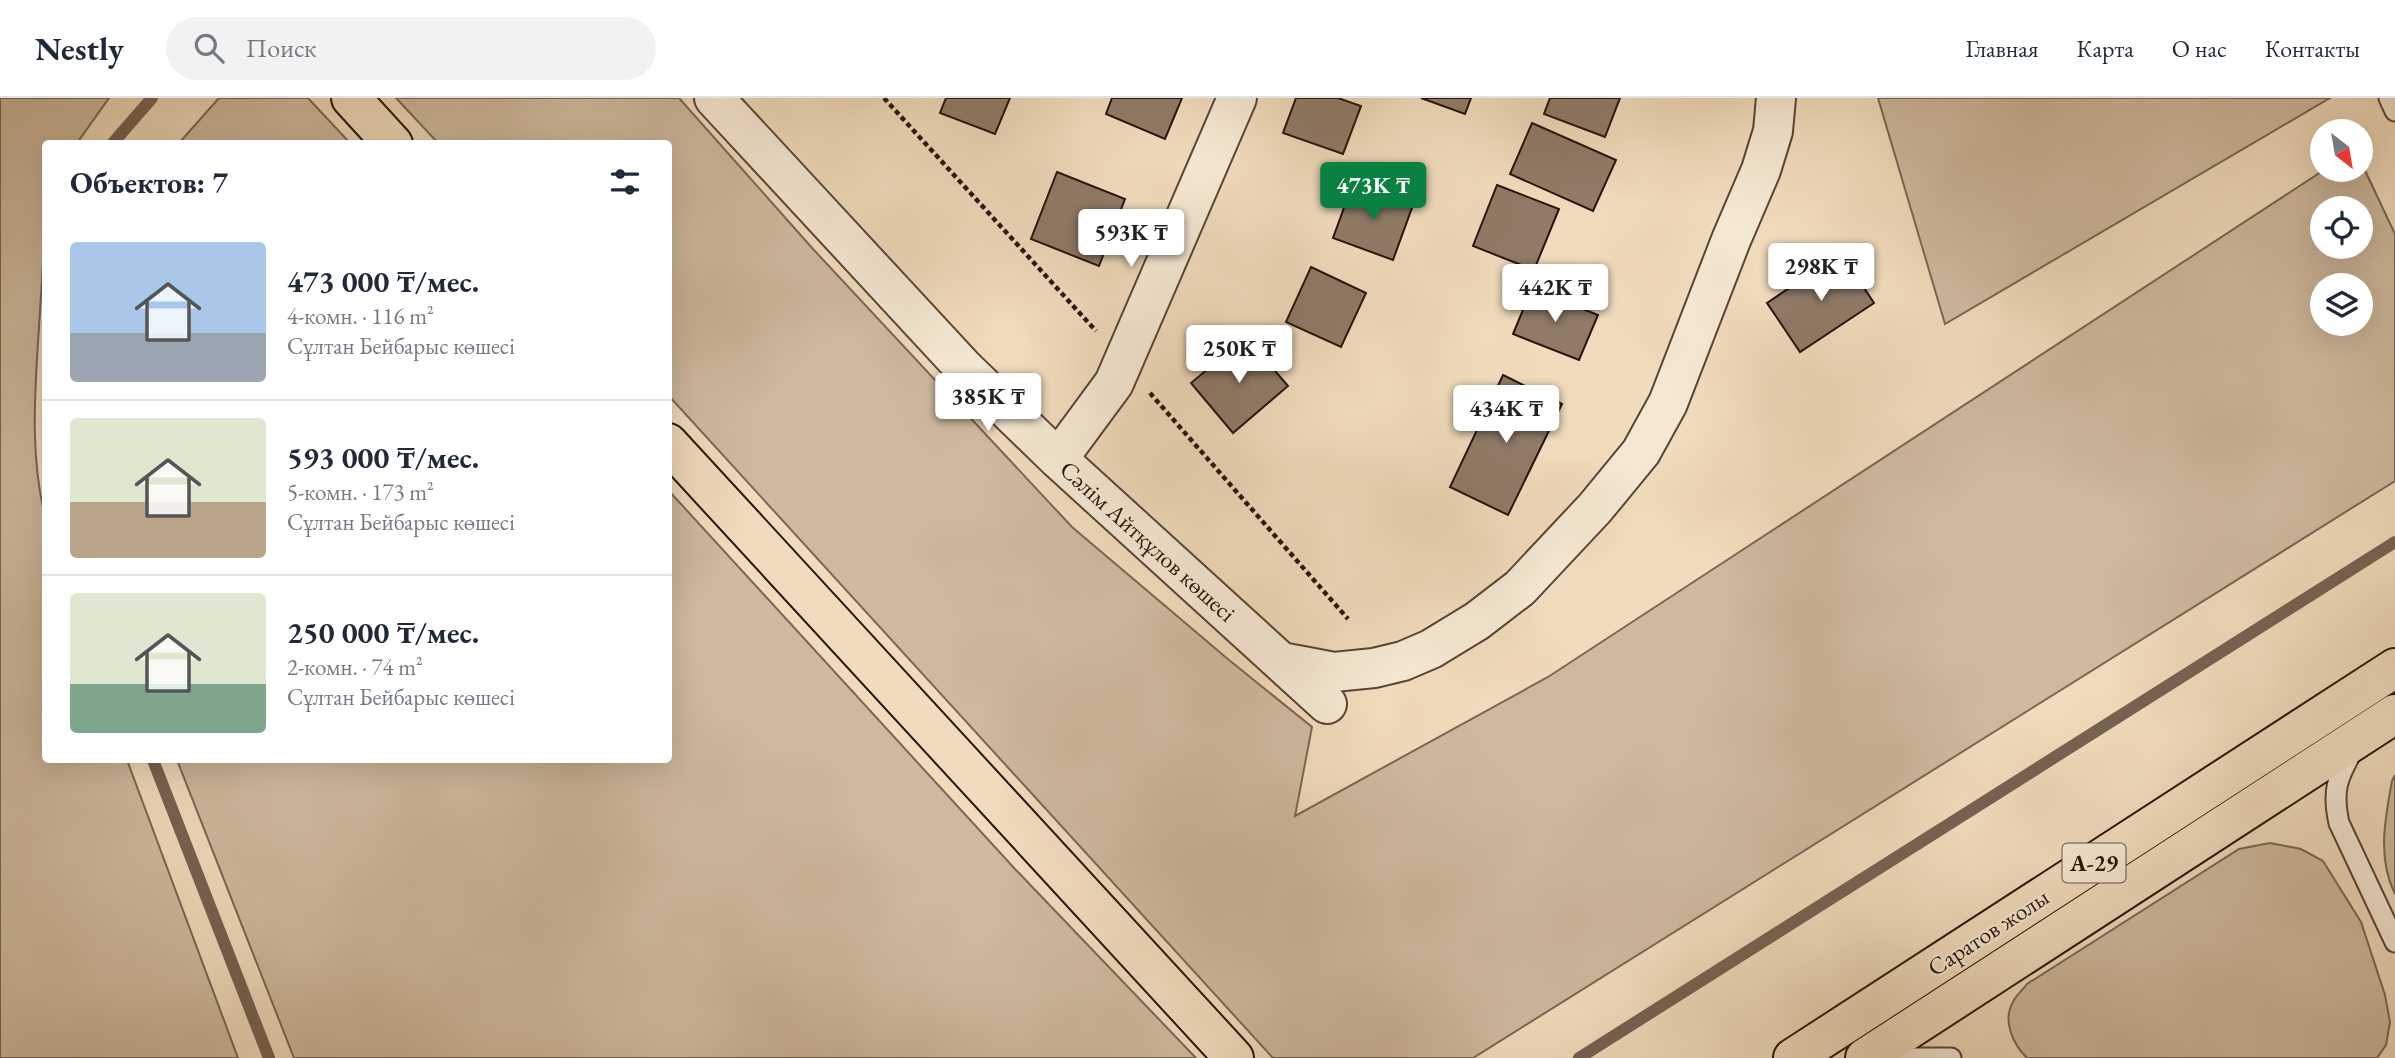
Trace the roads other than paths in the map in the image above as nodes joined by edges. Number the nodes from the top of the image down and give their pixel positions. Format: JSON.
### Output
{"nodes":[{"id":1,"x":351,"y":98,"type":"edge"},
{"id":2,"x":713,"y":98,"type":"edge"},
{"id":3,"x":1237,"y":98,"type":"edge"},
{"id":4,"x":1776,"y":98,"type":"edge"},
{"id":5,"x":2389,"y":98,"type":"edge"},
{"id":6,"x":2395,"y":111,"type":"edge"},
{"id":7,"x":389,"y":140,"type":"edge"},
{"id":8,"x":672,"y":447,"type":"edge"},
{"id":9,"x":1058,"y":459,"type":"junction"},
{"id":10,"x":1282,"y":662,"type":"junction"},
{"id":11,"x":2395,"y":668,"type":"edge"},
{"id":12,"x":1327,"y":704,"type":"dead end"},
{"id":13,"x":2395,"y":714,"type":"edge"},
{"id":14,"x":2361,"y":736,"type":"junction"},
{"id":15,"x":2395,"y":942,"type":"edge"},
{"id":16,"x":1234,"y":1058,"type":"edge"},
{"id":17,"x":1793,"y":1058,"type":"edge"},
{"id":18,"x":1864,"y":1058,"type":"edge"},
{"id":19,"x":1904,"y":1058,"type":"edge"},
{"id":20,"x":1951,"y":1058,"type":"edge"}],
"edges":[{"from":1,"to":7,"type":"highway"},
{"from":2,"to":9,"type":"street","name":"Сәлім Айтқұлов көшесі"},
{"from":3,"to":9,"type":"street"},
{"from":4,"to":10,"type":"street"},
{"from":5,"to":6,"type":"lane"},
{"from":8,"to":16,"type":"highway"},
{"from":9,"to":10,"type":"street","name":"Сәлім Айтқұлов көшесі"},
{"from":10,"to":12,"type":"street","name":"Сәлім Айтқұлов көшесі"},
{"from":11,"to":17,"type":"highway","name":"Саратов жолы","number":"А-29"},
{"from":13,"to":14,"type":"highway","name":"Саратов жолы"},
{"from":14,"to":15,"type":"lane"},
{"from":14,"to":18,"type":"highway","name":"Саратов жолы"},
{"from":19,"to":20,"type":"lane"}]}
